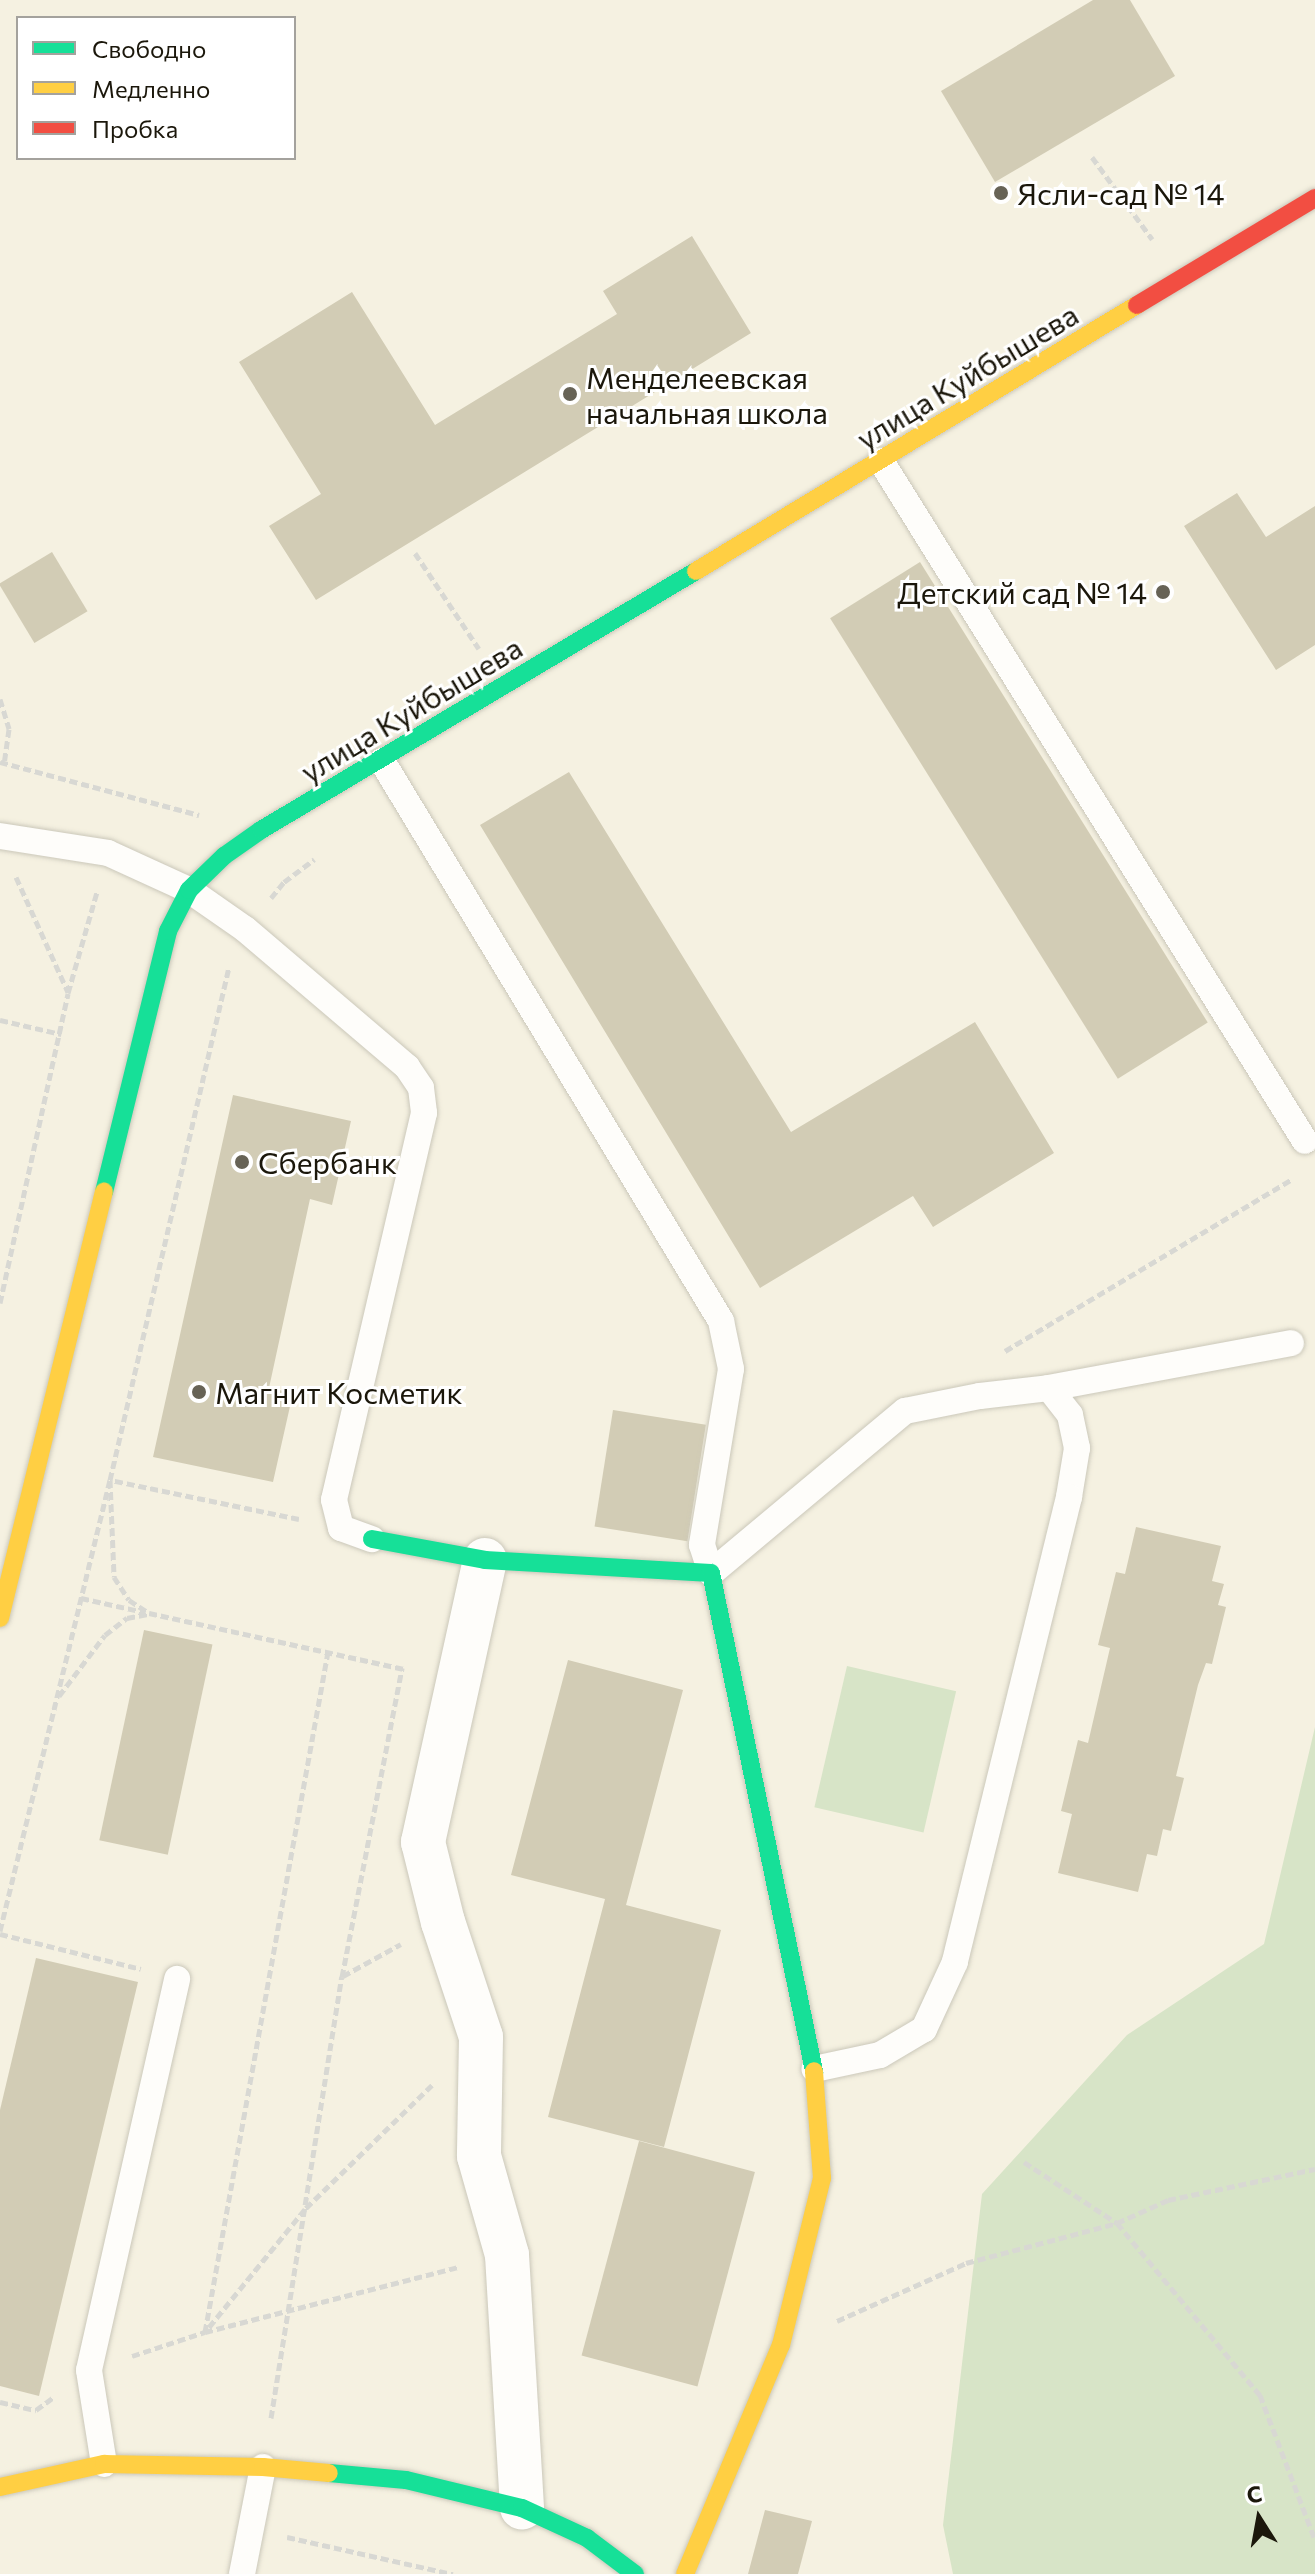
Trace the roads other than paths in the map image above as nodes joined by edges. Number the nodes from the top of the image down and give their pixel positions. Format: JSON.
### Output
{"nodes":[{"id":1,"x":1315,"y":198,"type":"edge"},
{"id":2,"x":881,"y":461,"type":"junction"},
{"id":3,"x":382,"y":761,"type":"junction"},
{"id":4,"x":0,"y":836,"type":"edge"},
{"id":5,"x":189,"y":890,"type":"junction"},
{"id":6,"x":1305,"y":1141,"type":"dead end"},
{"id":7,"x":1291,"y":1343,"type":"dead end"},
{"id":8,"x":1049,"y":1388,"type":"junction"},
{"id":9,"x":372,"y":1539,"type":"joint"},
{"id":10,"x":485,"y":1560,"type":"junction"},
{"id":11,"x":711,"y":1573,"type":"junction"},
{"id":12,"x":0,"y":1618,"type":"edge"},
{"id":13,"x":177,"y":1979,"type":"road end"},
{"id":14,"x":814,"y":2069,"type":"junction"},
{"id":15,"x":104,"y":2464,"type":"junction"},
{"id":16,"x":263,"y":2467,"type":"junction"},
{"id":17,"x":0,"y":2487,"type":"edge"},
{"id":18,"x":522,"y":2508,"type":"junction"},
{"id":19,"x":242,"y":2574,"type":"edge"},
{"id":20,"x":635,"y":2574,"type":"edge"},
{"id":21,"x":685,"y":2574,"type":"edge"}],
"edges":[{"from":1,"to":2,"type":"street","name":"улица Куйбышева"},
{"from":2,"to":3,"type":"street","name":"улица Куйбышева"},
{"from":2,"to":6,"type":"lane"},
{"from":3,"to":5,"type":"street","name":"улица Куйбышева"},
{"from":3,"to":11,"type":"lane"},
{"from":4,"to":5,"type":"lane"},
{"from":5,"to":9,"type":"lane"},
{"from":5,"to":12,"type":"street","name":"улица Куйбышева"},
{"from":7,"to":8,"type":"lane"},
{"from":8,"to":11,"type":"lane"},
{"from":8,"to":14,"type":"lane"},
{"from":9,"to":10,"type":"street"},
{"from":10,"to":11,"type":"street"},
{"from":10,"to":18,"type":"street"},
{"from":11,"to":14,"type":"street"},
{"from":13,"to":15,"type":"lane"},
{"from":14,"to":21,"type":"street"},
{"from":15,"to":16,"type":"street"},
{"from":15,"to":17,"type":"street"},
{"from":16,"to":18,"type":"street"},
{"from":16,"to":19,"type":"lane"},
{"from":18,"to":20,"type":"street"}]}
